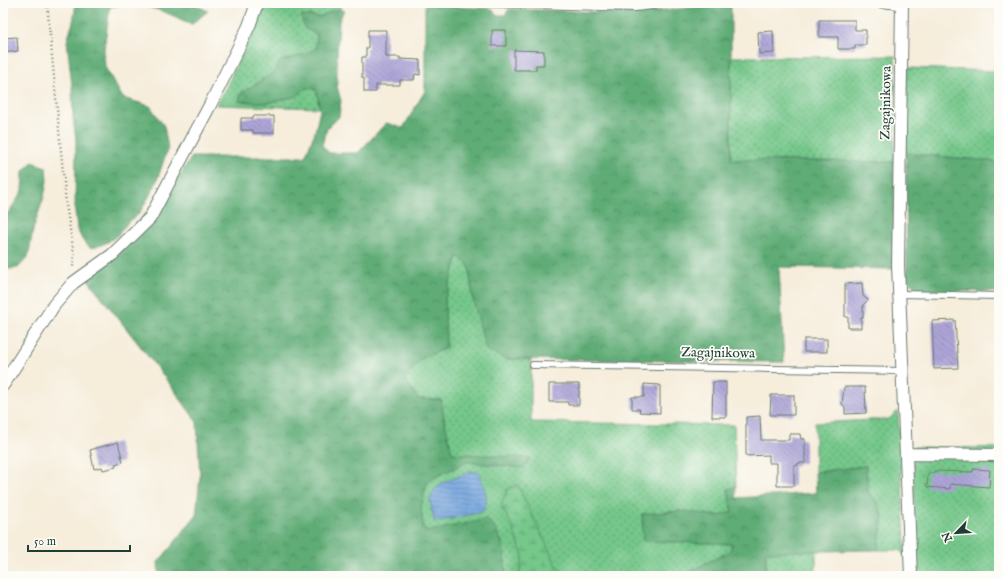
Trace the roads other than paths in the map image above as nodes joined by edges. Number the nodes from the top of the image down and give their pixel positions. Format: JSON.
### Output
{"nodes":[{"id":1,"x":257,"y":3,"type":"edge"},
{"id":2,"x":470,"y":3,"type":"edge"},
{"id":3,"x":677,"y":3,"type":"edge"},
{"id":4,"x":865,"y":3,"type":"edge"},
{"id":5,"x":902,"y":4,"type":"edge"},
{"id":6,"x":900,"y":294,"type":"junction"},
{"id":7,"x":999,"y":296,"type":"edge"},
{"id":8,"x":533,"y":365,"type":"dead end"},
{"id":9,"x":903,"y":371,"type":"junction"},
{"id":10,"x":3,"y":385,"type":"edge"},
{"id":11,"x":906,"y":454,"type":"junction"},
{"id":12,"x":999,"y":455,"type":"edge"},
{"id":13,"x":911,"y":576,"type":"edge"}],
"edges":[{"from":1,"to":10,"type":"street"},
{"from":2,"to":3,"type":"lane"},
{"from":4,"to":5,"type":"lane"},
{"from":5,"to":6,"type":"street","name":"Zagajnikowa"},
{"from":6,"to":7,"type":"lane"},
{"from":6,"to":9,"type":"street","name":"Zagajnikowa"},
{"from":8,"to":9,"type":"lane","name":"Zagajnikowa"},
{"from":9,"to":11,"type":"street","name":"Zagajnikowa"},
{"from":11,"to":12,"type":"street"},
{"from":11,"to":13,"type":"street","name":"Zagajnikowa"}]}
